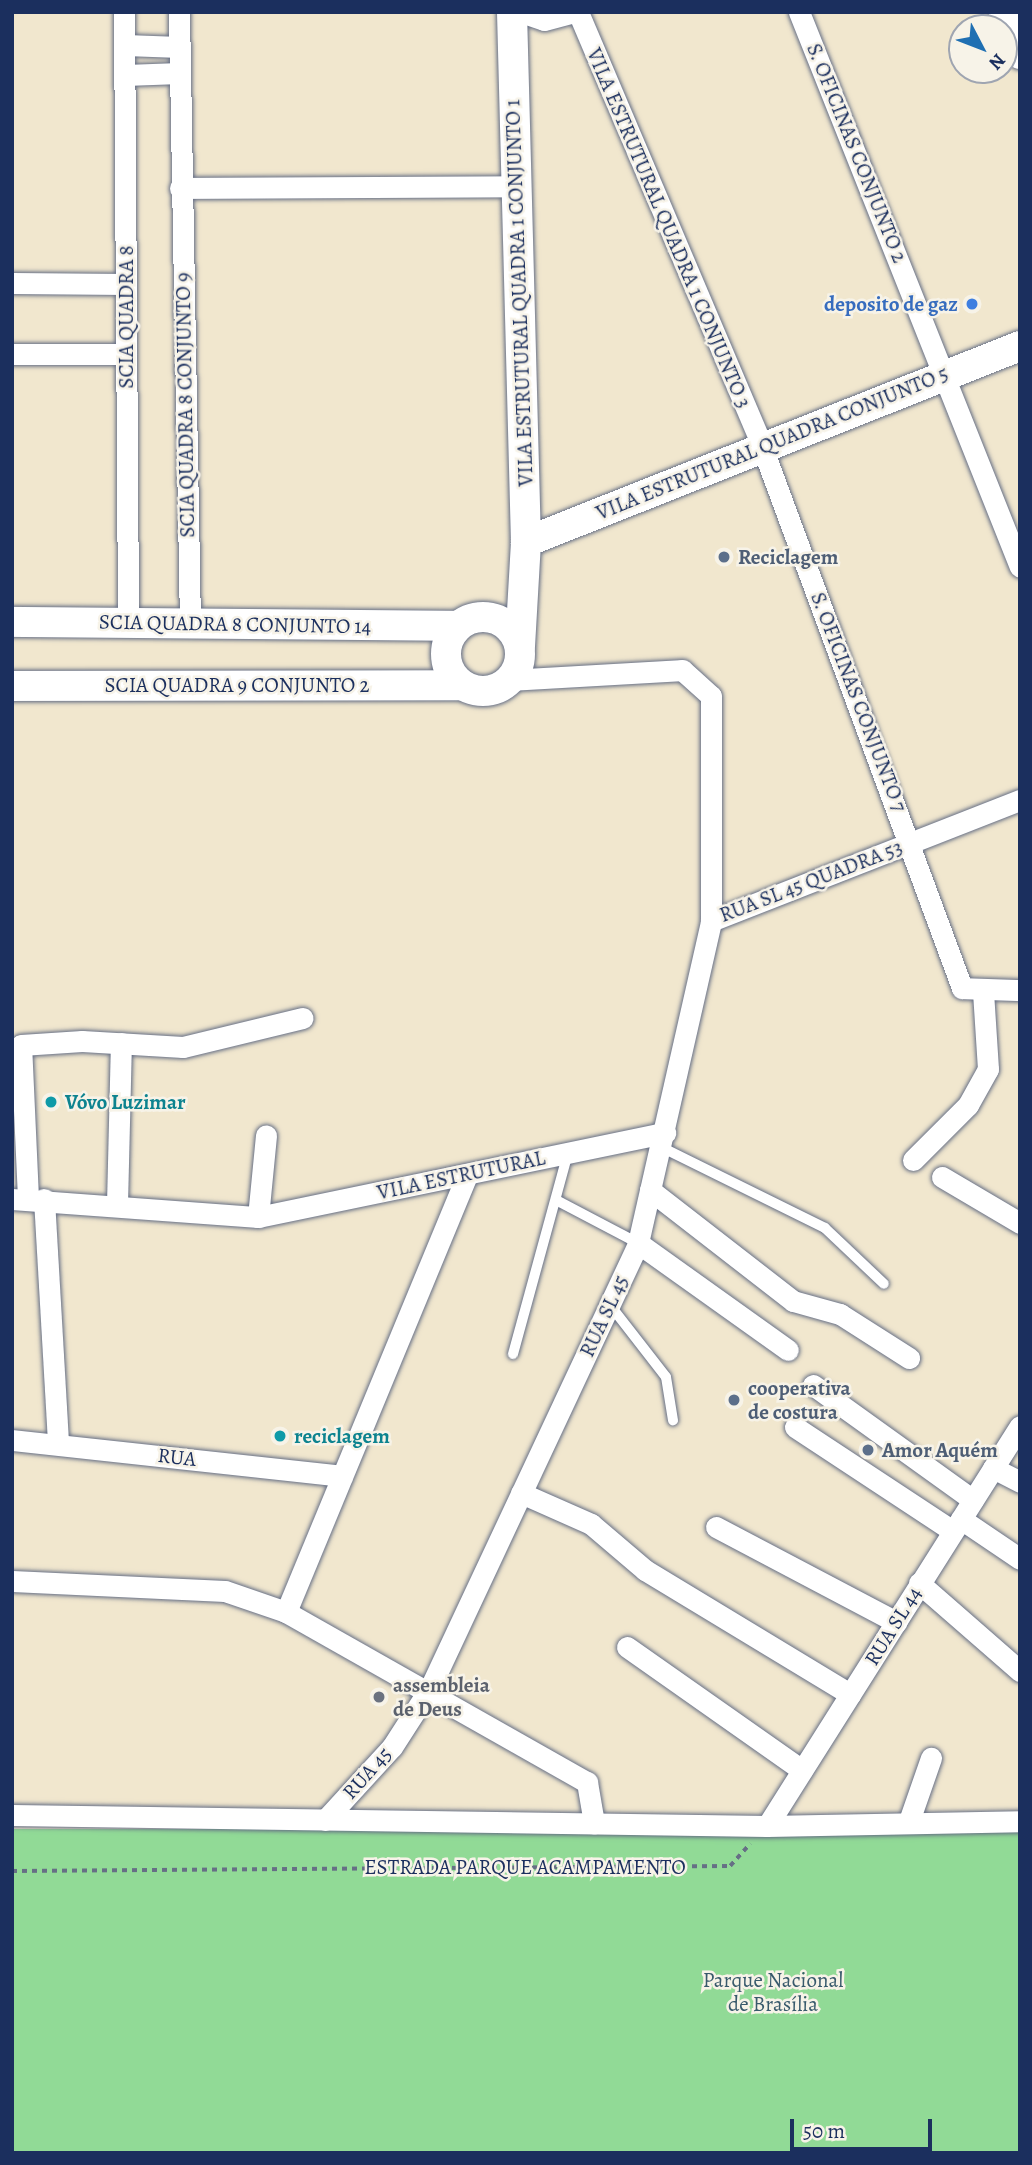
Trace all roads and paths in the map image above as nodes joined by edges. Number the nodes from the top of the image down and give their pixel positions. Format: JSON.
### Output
{"nodes":[{"id":1,"x":124,"y":12,"type":"edge"},
{"id":2,"x":179,"y":12,"type":"edge"},
{"id":3,"x":512,"y":12,"type":"edge"},
{"id":4,"x":521,"y":12,"type":"edge"},
{"id":5,"x":575,"y":12,"type":"edge"},
{"id":6,"x":799,"y":12,"type":"edge"},
{"id":7,"x":1005,"y":13,"type":"edge"},
{"id":8,"x":125,"y":45,"type":"junction"},
{"id":9,"x":180,"y":47,"type":"junction"},
{"id":10,"x":1020,"y":54,"type":"edge"},
{"id":11,"x":180,"y":73,"type":"junction"},
{"id":12,"x":125,"y":75,"type":"junction"},
{"id":13,"x":515,"y":186,"type":"junction"},
{"id":14,"x":180,"y":188,"type":"junction"},
{"id":15,"x":12,"y":283,"type":"edge"},
{"id":16,"x":126,"y":284,"type":"junction"},
{"id":17,"x":1020,"y":346,"type":"edge"},
{"id":18,"x":12,"y":354,"type":"edge"},
{"id":19,"x":126,"y":354,"type":"junction"},
{"id":20,"x":947,"y":372,"type":"junction"},
{"id":21,"x":761,"y":444,"type":"junction"},
{"id":22,"x":526,"y":542,"type":"junction"},
{"id":23,"x":1020,"y":568,"type":"edge"},
{"id":24,"x":524,"y":575,"type":"junction"},
{"id":25,"x":12,"y":622,"type":"edge"},
{"id":26,"x":128,"y":622,"type":"junction"},
{"id":27,"x":190,"y":622,"type":"junction"},
{"id":28,"x":469,"y":622,"type":"junction"},
{"id":29,"x":520,"y":646,"type":"junction"},
{"id":30,"x":510,"y":680,"type":"junction"},
{"id":31,"x":462,"y":685,"type":"junction"},
{"id":32,"x":12,"y":686,"type":"edge"},
{"id":33,"x":1020,"y":800,"type":"edge"},
{"id":34,"x":912,"y":842,"type":"junction"},
{"id":35,"x":711,"y":921,"type":"junction"},
{"id":36,"x":1020,"y":990,"type":"edge"},
{"id":37,"x":984,"y":991,"type":"junction"},
{"id":38,"x":303,"y":1018,"type":"dead end"},
{"id":39,"x":121,"y":1043,"type":"junction"},
{"id":40,"x":266,"y":1135,"type":"dead end"},
{"id":41,"x":663,"y":1140,"type":"junction"},
{"id":42,"x":568,"y":1153,"type":"junction"},
{"id":43,"x":913,"y":1160,"type":"dead end"},
{"id":44,"x":467,"y":1174,"type":"junction"},
{"id":45,"x":942,"y":1177,"type":"dead end"},
{"id":46,"x":650,"y":1190,"type":"junction"},
{"id":47,"x":28,"y":1199,"type":"edge"},
{"id":48,"x":556,"y":1200,"type":"junction"},
{"id":49,"x":117,"y":1204,"type":"junction"},
{"id":50,"x":258,"y":1217,"type":"junction"},
{"id":51,"x":1020,"y":1223,"type":"edge"},
{"id":52,"x":638,"y":1242,"type":"junction"},
{"id":53,"x":884,"y":1283,"type":"dead end"},
{"id":54,"x":610,"y":1305,"type":"junction"},
{"id":55,"x":788,"y":1350,"type":"dead end"},
{"id":56,"x":513,"y":1354,"type":"dead end"},
{"id":57,"x":909,"y":1358,"type":"dead end"},
{"id":58,"x":813,"y":1385,"type":"dead end"},
{"id":59,"x":673,"y":1420,"type":"dead end"},
{"id":60,"x":1020,"y":1426,"type":"edge"},
{"id":61,"x":795,"y":1427,"type":"dead end"},
{"id":62,"x":12,"y":1440,"type":"edge"},
{"id":63,"x":58,"y":1444,"type":"junction"},
{"id":64,"x":993,"y":1468,"type":"junction"},
{"id":65,"x":342,"y":1476,"type":"junction"},
{"id":66,"x":1020,"y":1482,"type":"edge"},
{"id":67,"x":521,"y":1493,"type":"junction"},
{"id":68,"x":973,"y":1500,"type":"junction"},
{"id":69,"x":957,"y":1525,"type":"junction"},
{"id":70,"x":716,"y":1527,"type":"dead end"},
{"id":71,"x":1020,"y":1559,"type":"edge"},
{"id":72,"x":12,"y":1581,"type":"edge"},
{"id":73,"x":919,"y":1583,"type":"junction"},
{"id":74,"x":286,"y":1612,"type":"junction"},
{"id":75,"x":896,"y":1622,"type":"junction"},
{"id":76,"x":627,"y":1647,"type":"dead end"},
{"id":77,"x":1020,"y":1671,"type":"edge"},
{"id":78,"x":430,"y":1688,"type":"junction"},
{"id":79,"x":850,"y":1695,"type":"junction"},
{"id":80,"x":930,"y":1758,"type":"dead end"},
{"id":81,"x":802,"y":1770,"type":"junction"},
{"id":82,"x":12,"y":1815,"type":"edge"},
{"id":83,"x":325,"y":1820,"type":"junction"},
{"id":84,"x":909,"y":1821,"type":"junction"},
{"id":85,"x":1020,"y":1821,"type":"edge"},
{"id":86,"x":594,"y":1823,"type":"junction"},
{"id":87,"x":767,"y":1826,"type":"junction"},
{"id":88,"x":12,"y":1871,"type":"edge"}],
"edges":[{"from":1,"to":8,"type":"street","name":"SCIA QUADRA 8"},
{"from":2,"to":9,"type":"street","name":"SCIA QUADRA 8 CONJUNTO 9"},
{"from":3,"to":13,"type":"street","name":"VILA ESTRUTURAL QUADRA 1 CONJUNTO 1"},
{"from":4,"to":5,"type":"street"},
{"from":5,"to":21,"type":"street","name":"VILA ESTRUTURAL QUADRA 1 CONJUNTO 3"},
{"from":6,"to":20,"type":"street","name":"S. OFICINAS CONJUNTO 2"},
{"from":7,"to":10,"type":"street"},
{"from":8,"to":9,"type":"street"},
{"from":8,"to":12,"type":"street","name":"SCIA QUADRA 8"},
{"from":9,"to":11,"type":"street","name":"SCIA QUADRA 8 CONJUNTO 9"},
{"from":11,"to":12,"type":"street"},
{"from":11,"to":14,"type":"street","name":"SCIA QUADRA 8 CONJUNTO 9"},
{"from":12,"to":16,"type":"street","name":"SCIA QUADRA 8"},
{"from":13,"to":14,"type":"street"},
{"from":13,"to":22,"type":"street","name":"VILA ESTRUTURAL QUADRA 1 CONJUNTO 1"},
{"from":14,"to":27,"type":"street","name":"SCIA QUADRA 8 CONJUNTO 9"},
{"from":15,"to":16,"type":"street"},
{"from":16,"to":19,"type":"street","name":"SCIA QUADRA 8"},
{"from":17,"to":20,"type":"street","name":"VILA ESTRUTURAL QUADRA CONJUNTO 5"},
{"from":18,"to":19,"type":"street"},
{"from":19,"to":26,"type":"street","name":"SCIA QUADRA 8"},
{"from":20,"to":21,"type":"street","name":"VILA ESTRUTURAL QUADRA CONJUNTO 5"},
{"from":20,"to":23,"type":"street","name":"S. OFICINAS CONJUNTO 2"},
{"from":21,"to":22,"type":"street","name":"VILA ESTRUTURAL QUADRA CONJUNTO 5"},
{"from":21,"to":34,"type":"street","name":"S. OFICINAS CONJUNTO 7"},
{"from":22,"to":24,"type":"street","name":"VILA ESTRUTURAL QUADRA 1 CONJUNTO 1"},
{"from":24,"to":28,"type":"street"},
{"from":24,"to":29,"type":"street","name":"VILA ESTRUTURAL QUADRA 1 CONJUNTO 1"},
{"from":25,"to":26,"type":"street","name":"SCIA QUADRA 8 CONJUNTO 14"},
{"from":26,"to":27,"type":"street","name":"SCIA QUADRA 8 CONJUNTO 14"},
{"from":27,"to":28,"type":"street","name":"SCIA QUADRA 8 CONJUNTO 14"},
{"from":28,"to":29,"type":"street"},
{"from":28,"to":31,"type":"street"},
{"from":29,"to":30,"type":"street"},
{"from":30,"to":31,"type":"street"},
{"from":30,"to":35,"type":"street","name":"RUA SL 45"},
{"from":31,"to":32,"type":"street","name":"SCIA QUADRA 9 CONJUNTO 2"},
{"from":33,"to":34,"type":"street","name":"RUA SL 45 QUADRA 53"},
{"from":34,"to":35,"type":"street","name":"RUA SL 45 QUADRA 53"},
{"from":34,"to":37,"type":"street","name":"S. OFICINAS CONJUNTO 7"},
{"from":35,"to":41,"type":"street","name":"RUA SL 45"},
{"from":36,"to":37,"type":"street"},
{"from":37,"to":43,"type":"street"},
{"from":38,"to":39,"type":"street"},
{"from":39,"to":47,"type":"street"},
{"from":39,"to":49,"type":"street"},
{"from":40,"to":50,"type":"street"},
{"from":41,"to":42,"type":"street","name":"VILA ESTRUTURAL"},
{"from":41,"to":46,"type":"street","name":"RUA SL 45"},
{"from":41,"to":53,"type":"lane"},
{"from":42,"to":44,"type":"street","name":"VILA ESTRUTURAL"},
{"from":42,"to":48,"type":"lane"},
{"from":44,"to":50,"type":"street","name":"VILA ESTRUTURAL"},
{"from":44,"to":65,"type":"street"},
{"from":45,"to":51,"type":"street"},
{"from":46,"to":52,"type":"street","name":"RUA SL 45"},
{"from":46,"to":57,"type":"street"},
{"from":47,"to":49,"type":"street","name":"VILA ESTRUTURAL"},
{"from":47,"to":63,"type":"street"},
{"from":48,"to":52,"type":"lane"},
{"from":48,"to":56,"type":"lane"},
{"from":49,"to":50,"type":"street","name":"VILA ESTRUTURAL"},
{"from":52,"to":54,"type":"street","name":"RUA SL 45"},
{"from":52,"to":55,"type":"street"},
{"from":54,"to":59,"type":"lane"},
{"from":54,"to":67,"type":"street","name":"RUA SL 45"},
{"from":58,"to":68,"type":"street"},
{"from":60,"to":64,"type":"street","name":"RUA SL 44"},
{"from":61,"to":69,"type":"street"},
{"from":62,"to":63,"type":"street","name":"RUA"},
{"from":63,"to":65,"type":"street","name":"RUA"},
{"from":64,"to":66,"type":"street"},
{"from":64,"to":68,"type":"street","name":"RUA SL 44"},
{"from":65,"to":74,"type":"street"},
{"from":67,"to":78,"type":"street","name":"RUA SL 45"},
{"from":67,"to":79,"type":"street"},
{"from":68,"to":69,"type":"street","name":"RUA SL 44"},
{"from":69,"to":71,"type":"street"},
{"from":69,"to":73,"type":"street","name":"RUA SL 44"},
{"from":70,"to":75,"type":"street"},
{"from":72,"to":74,"type":"street"},
{"from":73,"to":75,"type":"street","name":"RUA SL 44"},
{"from":73,"to":77,"type":"street"},
{"from":74,"to":78,"type":"street"},
{"from":75,"to":79,"type":"street","name":"RUA SL 44"},
{"from":76,"to":81,"type":"street"},
{"from":78,"to":83,"type":"street","name":"RUA 45"},
{"from":78,"to":86,"type":"street"},
{"from":79,"to":81,"type":"street","name":"RUA SL 44"},
{"from":80,"to":84,"type":"street"},
{"from":81,"to":87,"type":"street","name":"RUA SL 44"},
{"from":82,"to":83,"type":"street"},
{"from":83,"to":86,"type":"street"},
{"from":84,"to":85,"type":"street"},
{"from":84,"to":87,"type":"street"},
{"from":86,"to":87,"type":"street"},
{"from":87,"to":88,"type":"path","name":"ESTRADA PARQUE ACAMPAMENTO"}]}
